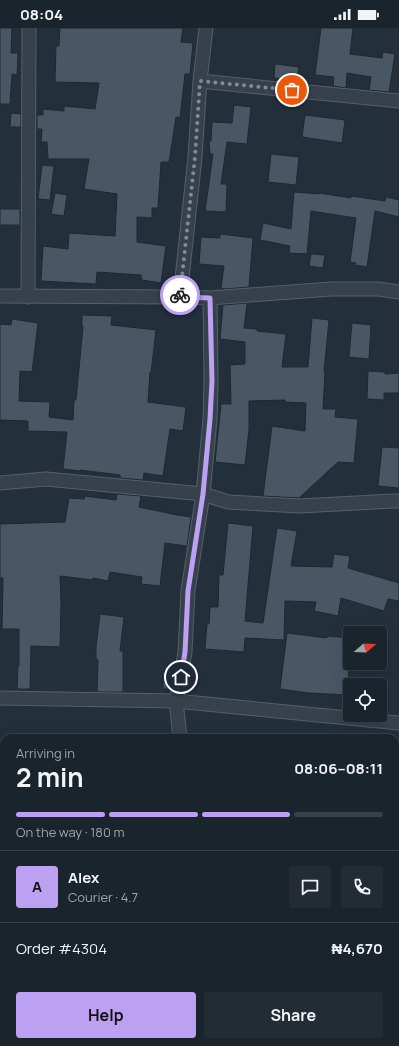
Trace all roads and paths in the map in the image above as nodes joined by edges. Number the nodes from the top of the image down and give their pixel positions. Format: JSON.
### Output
{"nodes":[{"id":1,"x":29,"y":28,"type":"edge"},
{"id":2,"x":206,"y":28,"type":"edge"},
{"id":3,"x":200,"y":81,"type":"junction"},
{"id":4,"x":399,"y":101,"type":"edge"},
{"id":5,"x":399,"y":292,"type":"edge"},
{"id":6,"x":0,"y":296,"type":"edge"},
{"id":7,"x":28,"y":297,"type":"junction"},
{"id":8,"x":180,"y":297,"type":"junction"},
{"id":9,"x":210,"y":298,"type":"junction"},
{"id":10,"x":0,"y":483,"type":"edge"},
{"id":11,"x":203,"y":494,"type":"junction"},
{"id":12,"x":399,"y":501,"type":"edge"},
{"id":13,"x":0,"y":698,"type":"edge"},
{"id":14,"x":176,"y":701,"type":"junction"},
{"id":15,"x":399,"y":723,"type":"edge"},
{"id":16,"x":180,"y":734,"type":"edge"}],
"edges":[{"from":1,"to":7,"type":"street"},
{"from":2,"to":3,"type":"street"},
{"from":3,"to":4,"type":"street"},
{"from":3,"to":8,"type":"street"},
{"from":5,"to":9,"type":"street"},
{"from":6,"to":7,"type":"street"},
{"from":7,"to":8,"type":"street"},
{"from":8,"to":9,"type":"street"},
{"from":9,"to":11,"type":"street"},
{"from":10,"to":11,"type":"street"},
{"from":11,"to":12,"type":"street"},
{"from":11,"to":14,"type":"street"},
{"from":13,"to":14,"type":"street"},
{"from":14,"to":15,"type":"street"},
{"from":14,"to":16,"type":"street"}]}
